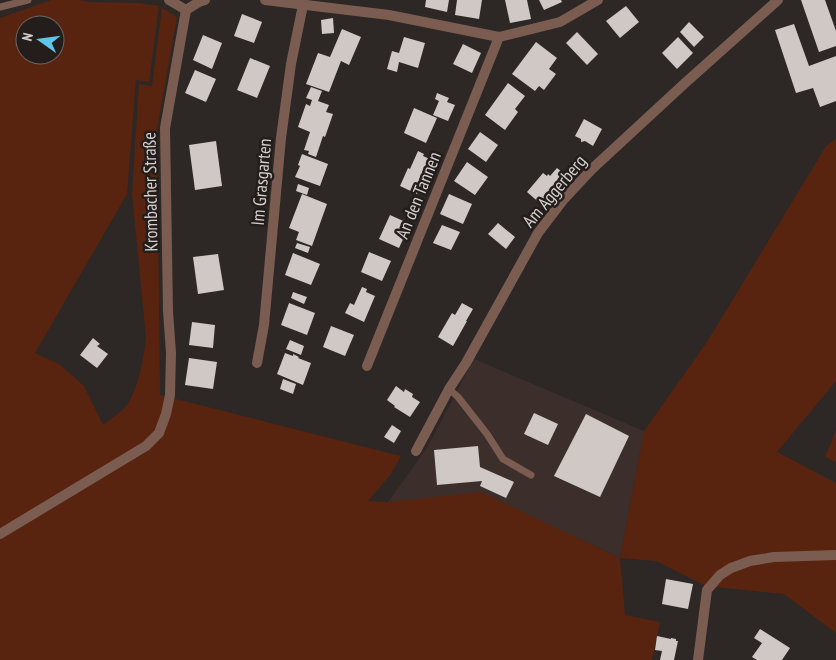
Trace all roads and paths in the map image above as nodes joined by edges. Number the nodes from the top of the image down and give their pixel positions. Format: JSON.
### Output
{"nodes":[{"id":1,"x":28,"y":0,"type":"edge"},
{"id":2,"x":169,"y":0,"type":"edge"},
{"id":3,"x":206,"y":0,"type":"edge"},
{"id":4,"x":265,"y":0,"type":"edge"},
{"id":5,"x":598,"y":0,"type":"edge"},
{"id":6,"x":778,"y":0,"type":"edge"},
{"id":7,"x":303,"y":5,"type":"junction"},
{"id":8,"x":0,"y":8,"type":"edge"},
{"id":9,"x":186,"y":10,"type":"junction"},
{"id":10,"x":499,"y":37,"type":"junction"},
{"id":11,"x":257,"y":364,"type":"dead end"},
{"id":12,"x":367,"y":366,"type":"dead end"},
{"id":13,"x":449,"y":389,"type":"junction"},
{"id":14,"x":416,"y":451,"type":"dead end"},
{"id":15,"x":531,"y":475,"type":"dead end"},
{"id":16,"x":0,"y":534,"type":"edge"},
{"id":17,"x":836,"y":555,"type":"edge"},
{"id":18,"x":698,"y":660,"type":"edge"}],
"edges":[{"from":1,"to":8,"type":"lane"},
{"from":2,"to":9,"type":"street"},
{"from":3,"to":9,"type":"street"},
{"from":4,"to":7,"type":"street"},
{"from":5,"to":10,"type":"street"},
{"from":6,"to":13,"type":"street","name":"Am Aggerberg"},
{"from":7,"to":10,"type":"street"},
{"from":7,"to":11,"type":"street","name":"Im Grasgarten"},
{"from":9,"to":16,"type":"street","name":"Krombacher Straße"},
{"from":10,"to":12,"type":"street","name":"An den Tannen"},
{"from":13,"to":14,"type":"street","name":"Am Aggerberg"},
{"from":13,"to":15,"type":"lane"},
{"from":17,"to":18,"type":"street"}]}
